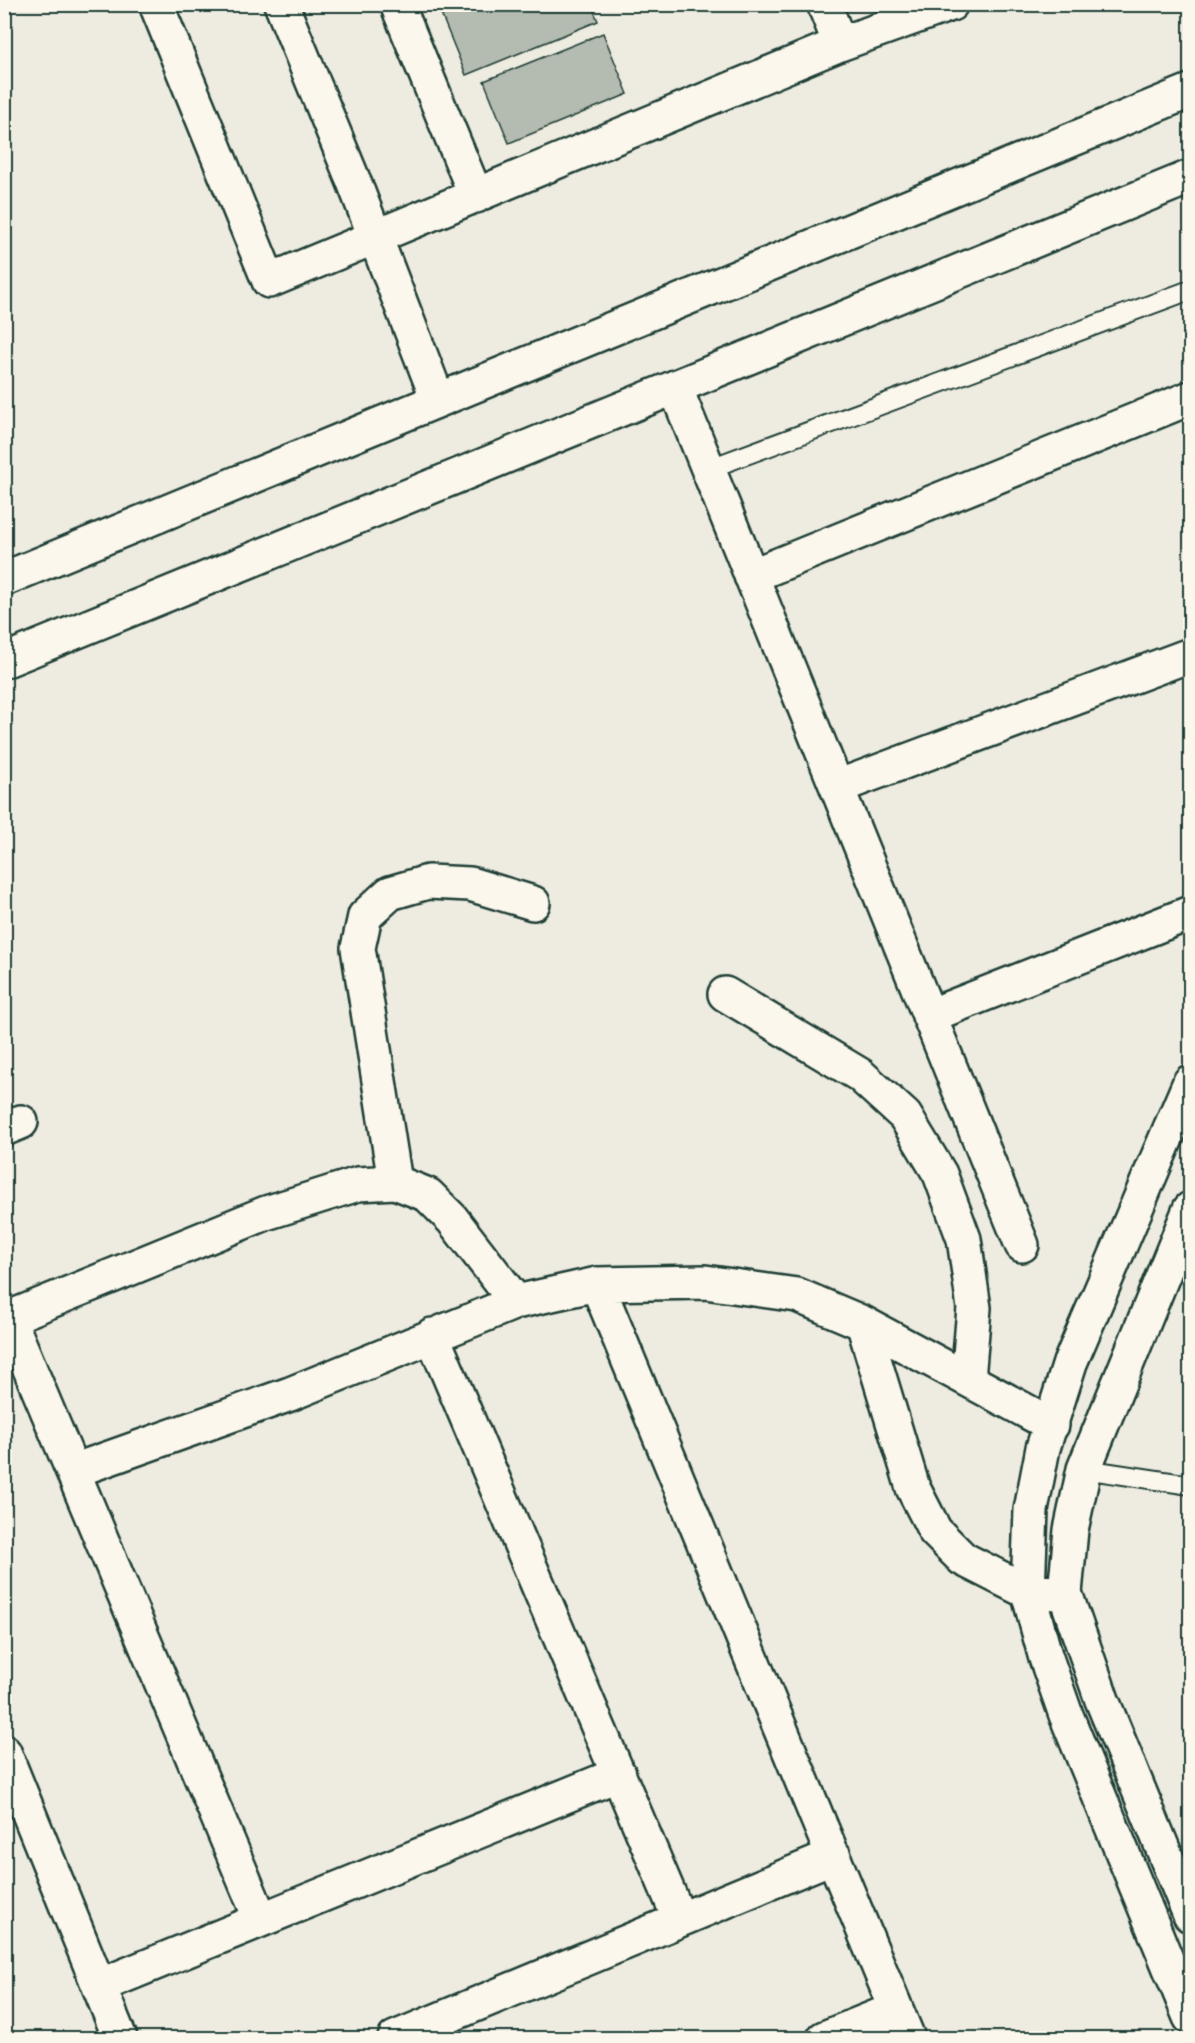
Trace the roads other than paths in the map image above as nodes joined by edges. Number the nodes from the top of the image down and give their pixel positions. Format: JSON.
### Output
{"nodes":[{"id":1,"x":156,"y":4,"type":"edge"},
{"id":2,"x":281,"y":4,"type":"edge"},
{"id":3,"x":397,"y":4,"type":"edge"},
{"id":4,"x":824,"y":4,"type":"edge"},
{"id":5,"x":951,"y":4,"type":"edge"},
{"id":6,"x":840,"y":44,"type":"junction"},
{"id":7,"x":1191,"y":91,"type":"edge"},
{"id":8,"x":1191,"y":177,"type":"edge"},
{"id":9,"x":476,"y":196,"type":"junction"},
{"id":10,"x":376,"y":237,"type":"junction"},
{"id":11,"x":1191,"y":290,"type":"edge"},
{"id":12,"x":675,"y":387,"type":"junction"},
{"id":13,"x":1191,"y":398,"type":"edge"},
{"id":14,"x":438,"y":400,"type":"junction"},
{"id":15,"x":708,"y":469,"type":"junction"},
{"id":16,"x":751,"y":576,"type":"junction"},
{"id":17,"x":4,"y":579,"type":"edge"},
{"id":18,"x":1191,"y":655,"type":"edge"},
{"id":19,"x":4,"y":661,"type":"edge"},
{"id":20,"x":837,"y":787,"type":"junction"},
{"id":21,"x":533,"y":903,"type":"dead end"},
{"id":22,"x":1191,"y":913,"type":"edge"},
{"id":23,"x":725,"y":994,"type":"dead end"},
{"id":24,"x":929,"y":1016,"type":"junction"},
{"id":25,"x":1191,"y":1082,"type":"edge"},
{"id":26,"x":395,"y":1182,"type":"junction"},
{"id":27,"x":1191,"y":1209,"type":"edge"},
{"id":28,"x":1023,"y":1245,"type":"dead end"},
{"id":29,"x":597,"y":1284,"type":"junction"},
{"id":30,"x":516,"y":1302,"type":"junction"},
{"id":31,"x":7,"y":1320,"type":"edge"},
{"id":32,"x":863,"y":1323,"type":"junction"},
{"id":33,"x":432,"y":1335,"type":"junction"},
{"id":34,"x":968,"y":1379,"type":"junction"},
{"id":35,"x":1052,"y":1425,"type":"junction"},
{"id":36,"x":1084,"y":1469,"type":"junction"},
{"id":37,"x":73,"y":1471,"type":"junction"},
{"id":38,"x":1191,"y":1485,"type":"edge"},
{"id":39,"x":1028,"y":1592,"type":"junction"},
{"id":40,"x":1065,"y":1593,"type":"junction"},
{"id":41,"x":4,"y":1752,"type":"edge"},
{"id":42,"x":619,"y":1774,"type":"junction"},
{"id":43,"x":834,"y":1856,"type":"junction"},
{"id":44,"x":1191,"y":1915,"type":"edge"},
{"id":45,"x":261,"y":1920,"type":"junction"},
{"id":46,"x":680,"y":1920,"type":"junction"},
{"id":47,"x":99,"y":1986,"type":"junction"},
{"id":48,"x":896,"y":2009,"type":"junction"},
{"id":49,"x":1191,"y":2017,"type":"edge"},
{"id":50,"x":120,"y":2038,"type":"edge"},
{"id":51,"x":395,"y":2038,"type":"edge"},
{"id":52,"x":825,"y":2038,"type":"edge"},
{"id":53,"x":908,"y":2038,"type":"edge"}],
"edges":[{"from":1,"to":10,"type":"street"},
{"from":2,"to":10,"type":"street"},
{"from":3,"to":9,"type":"street"},
{"from":4,"to":6,"type":"street"},
{"from":5,"to":6,"type":"street"},
{"from":6,"to":9,"type":"street"},
{"from":7,"to":14,"type":"street"},
{"from":8,"to":12,"type":"street"},
{"from":9,"to":10,"type":"street"},
{"from":10,"to":14,"type":"street"},
{"from":11,"to":15,"type":"lane"},
{"from":12,"to":15,"type":"street"},
{"from":12,"to":19,"type":"street"},
{"from":13,"to":16,"type":"street"},
{"from":14,"to":17,"type":"street"},
{"from":15,"to":16,"type":"street"},
{"from":16,"to":20,"type":"street"},
{"from":18,"to":20,"type":"street"},
{"from":20,"to":24,"type":"street"},
{"from":21,"to":26,"type":"street"},
{"from":22,"to":24,"type":"street"},
{"from":23,"to":34,"type":"street"},
{"from":24,"to":28,"type":"street"},
{"from":25,"to":35,"type":"street"},
{"from":26,"to":30,"type":"street"},
{"from":26,"to":31,"type":"street"},
{"from":27,"to":36,"type":"street"},
{"from":29,"to":30,"type":"street"},
{"from":29,"to":32,"type":"street"},
{"from":29,"to":43,"type":"street"},
{"from":30,"to":33,"type":"street"},
{"from":31,"to":37,"type":"street"},
{"from":32,"to":34,"type":"street"},
{"from":32,"to":39,"type":"street"},
{"from":33,"to":37,"type":"street"},
{"from":33,"to":42,"type":"street"},
{"from":34,"to":35,"type":"street"},
{"from":35,"to":39,"type":"street"},
{"from":36,"to":38,"type":"lane"},
{"from":36,"to":40,"type":"street"},
{"from":37,"to":45,"type":"street"},
{"from":39,"to":40,"type":"street"},
{"from":39,"to":49,"type":"street"},
{"from":40,"to":44,"type":"street"},
{"from":41,"to":47,"type":"street"},
{"from":42,"to":45,"type":"street"},
{"from":42,"to":46,"type":"street"},
{"from":43,"to":46,"type":"street"},
{"from":43,"to":48,"type":"street"},
{"from":45,"to":47,"type":"street"},
{"from":46,"to":51,"type":"street"},
{"from":47,"to":50,"type":"street"},
{"from":48,"to":52,"type":"street"},
{"from":48,"to":53,"type":"street"}]}
